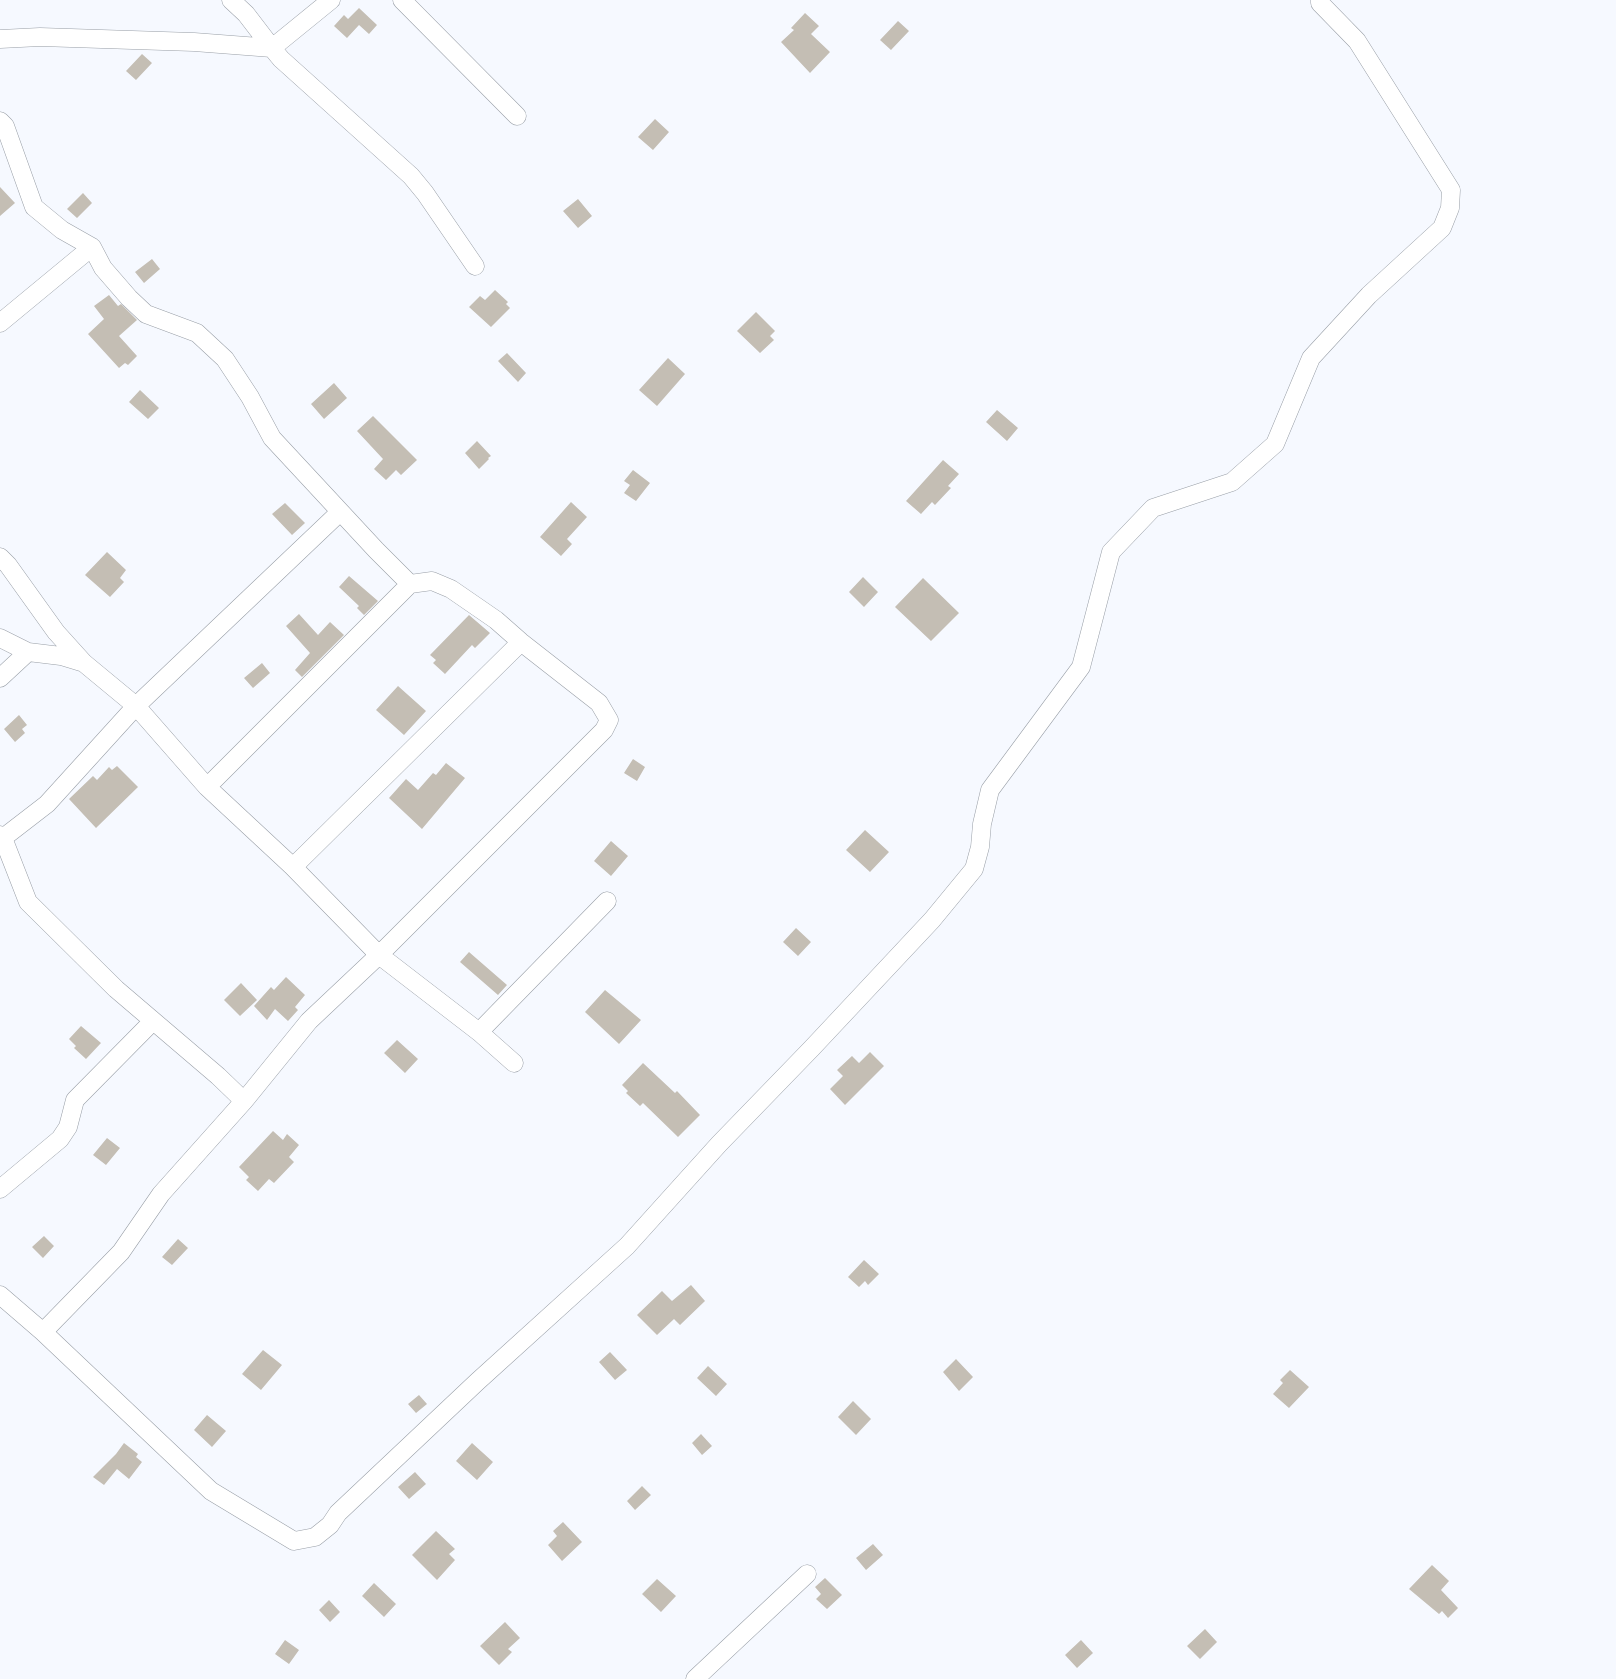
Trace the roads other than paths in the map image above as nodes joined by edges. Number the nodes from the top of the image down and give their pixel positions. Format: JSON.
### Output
{"nodes":[{"id":1,"x":231,"y":0,"type":"edge"},
{"id":2,"x":331,"y":0,"type":"edge"},
{"id":3,"x":402,"y":0,"type":"edge"},
{"id":4,"x":1320,"y":0,"type":"edge"},
{"id":5,"x":0,"y":38,"type":"edge"},
{"id":6,"x":272,"y":48,"type":"junction"},
{"id":7,"x":517,"y":116,"type":"dead end"},
{"id":8,"x":0,"y":120,"type":"edge"},
{"id":9,"x":92,"y":247,"type":"junction"},
{"id":10,"x":475,"y":266,"type":"dead end"},
{"id":11,"x":0,"y":323,"type":"edge"},
{"id":12,"x":340,"y":512,"type":"junction"},
{"id":13,"x":0,"y":557,"type":"edge"},
{"id":14,"x":410,"y":584,"type":"junction"},
{"id":15,"x":0,"y":638,"type":"edge"},
{"id":16,"x":521,"y":642,"type":"junction"},
{"id":17,"x":28,"y":652,"type":"junction"},
{"id":18,"x":84,"y":664,"type":"junction"},
{"id":19,"x":0,"y":678,"type":"edge"},
{"id":20,"x":136,"y":706,"type":"junction"},
{"id":21,"x":208,"y":786,"type":"junction"},
{"id":22,"x":2,"y":836,"type":"edge"},
{"id":23,"x":293,"y":867,"type":"junction"},
{"id":24,"x":607,"y":901,"type":"dead end"},
{"id":25,"x":379,"y":954,"type":"junction"},
{"id":26,"x":153,"y":1021,"type":"junction"},
{"id":27,"x":479,"y":1032,"type":"junction"},
{"id":28,"x":514,"y":1063,"type":"dead end"},
{"id":29,"x":244,"y":1101,"type":"junction"},
{"id":30,"x":0,"y":1189,"type":"edge"},
{"id":31,"x":0,"y":1295,"type":"edge"},
{"id":32,"x":43,"y":1332,"type":"junction"},
{"id":33,"x":807,"y":1574,"type":"dead end"},
{"id":34,"x":695,"y":1679,"type":"edge"}],
"edges":[{"from":1,"to":6,"type":"street"},
{"from":2,"to":6,"type":"street"},
{"from":3,"to":7,"type":"street"},
{"from":4,"to":32,"type":"street"},
{"from":5,"to":6,"type":"street"},
{"from":6,"to":10,"type":"street"},
{"from":8,"to":9,"type":"street"},
{"from":9,"to":11,"type":"street"},
{"from":9,"to":12,"type":"street"},
{"from":12,"to":14,"type":"street"},
{"from":12,"to":20,"type":"street"},
{"from":13,"to":18,"type":"street"},
{"from":14,"to":16,"type":"street"},
{"from":14,"to":21,"type":"street"},
{"from":15,"to":17,"type":"street"},
{"from":16,"to":23,"type":"street"},
{"from":16,"to":25,"type":"street"},
{"from":17,"to":18,"type":"street"},
{"from":17,"to":19,"type":"street"},
{"from":18,"to":20,"type":"street"},
{"from":20,"to":21,"type":"street"},
{"from":20,"to":22,"type":"street"},
{"from":21,"to":23,"type":"street"},
{"from":22,"to":26,"type":"street"},
{"from":23,"to":25,"type":"street"},
{"from":24,"to":27,"type":"street"},
{"from":25,"to":27,"type":"street"},
{"from":25,"to":29,"type":"street"},
{"from":26,"to":29,"type":"street"},
{"from":26,"to":30,"type":"street"},
{"from":27,"to":28,"type":"street"},
{"from":29,"to":32,"type":"street"},
{"from":31,"to":32,"type":"street"},
{"from":33,"to":34,"type":"street"}]}
